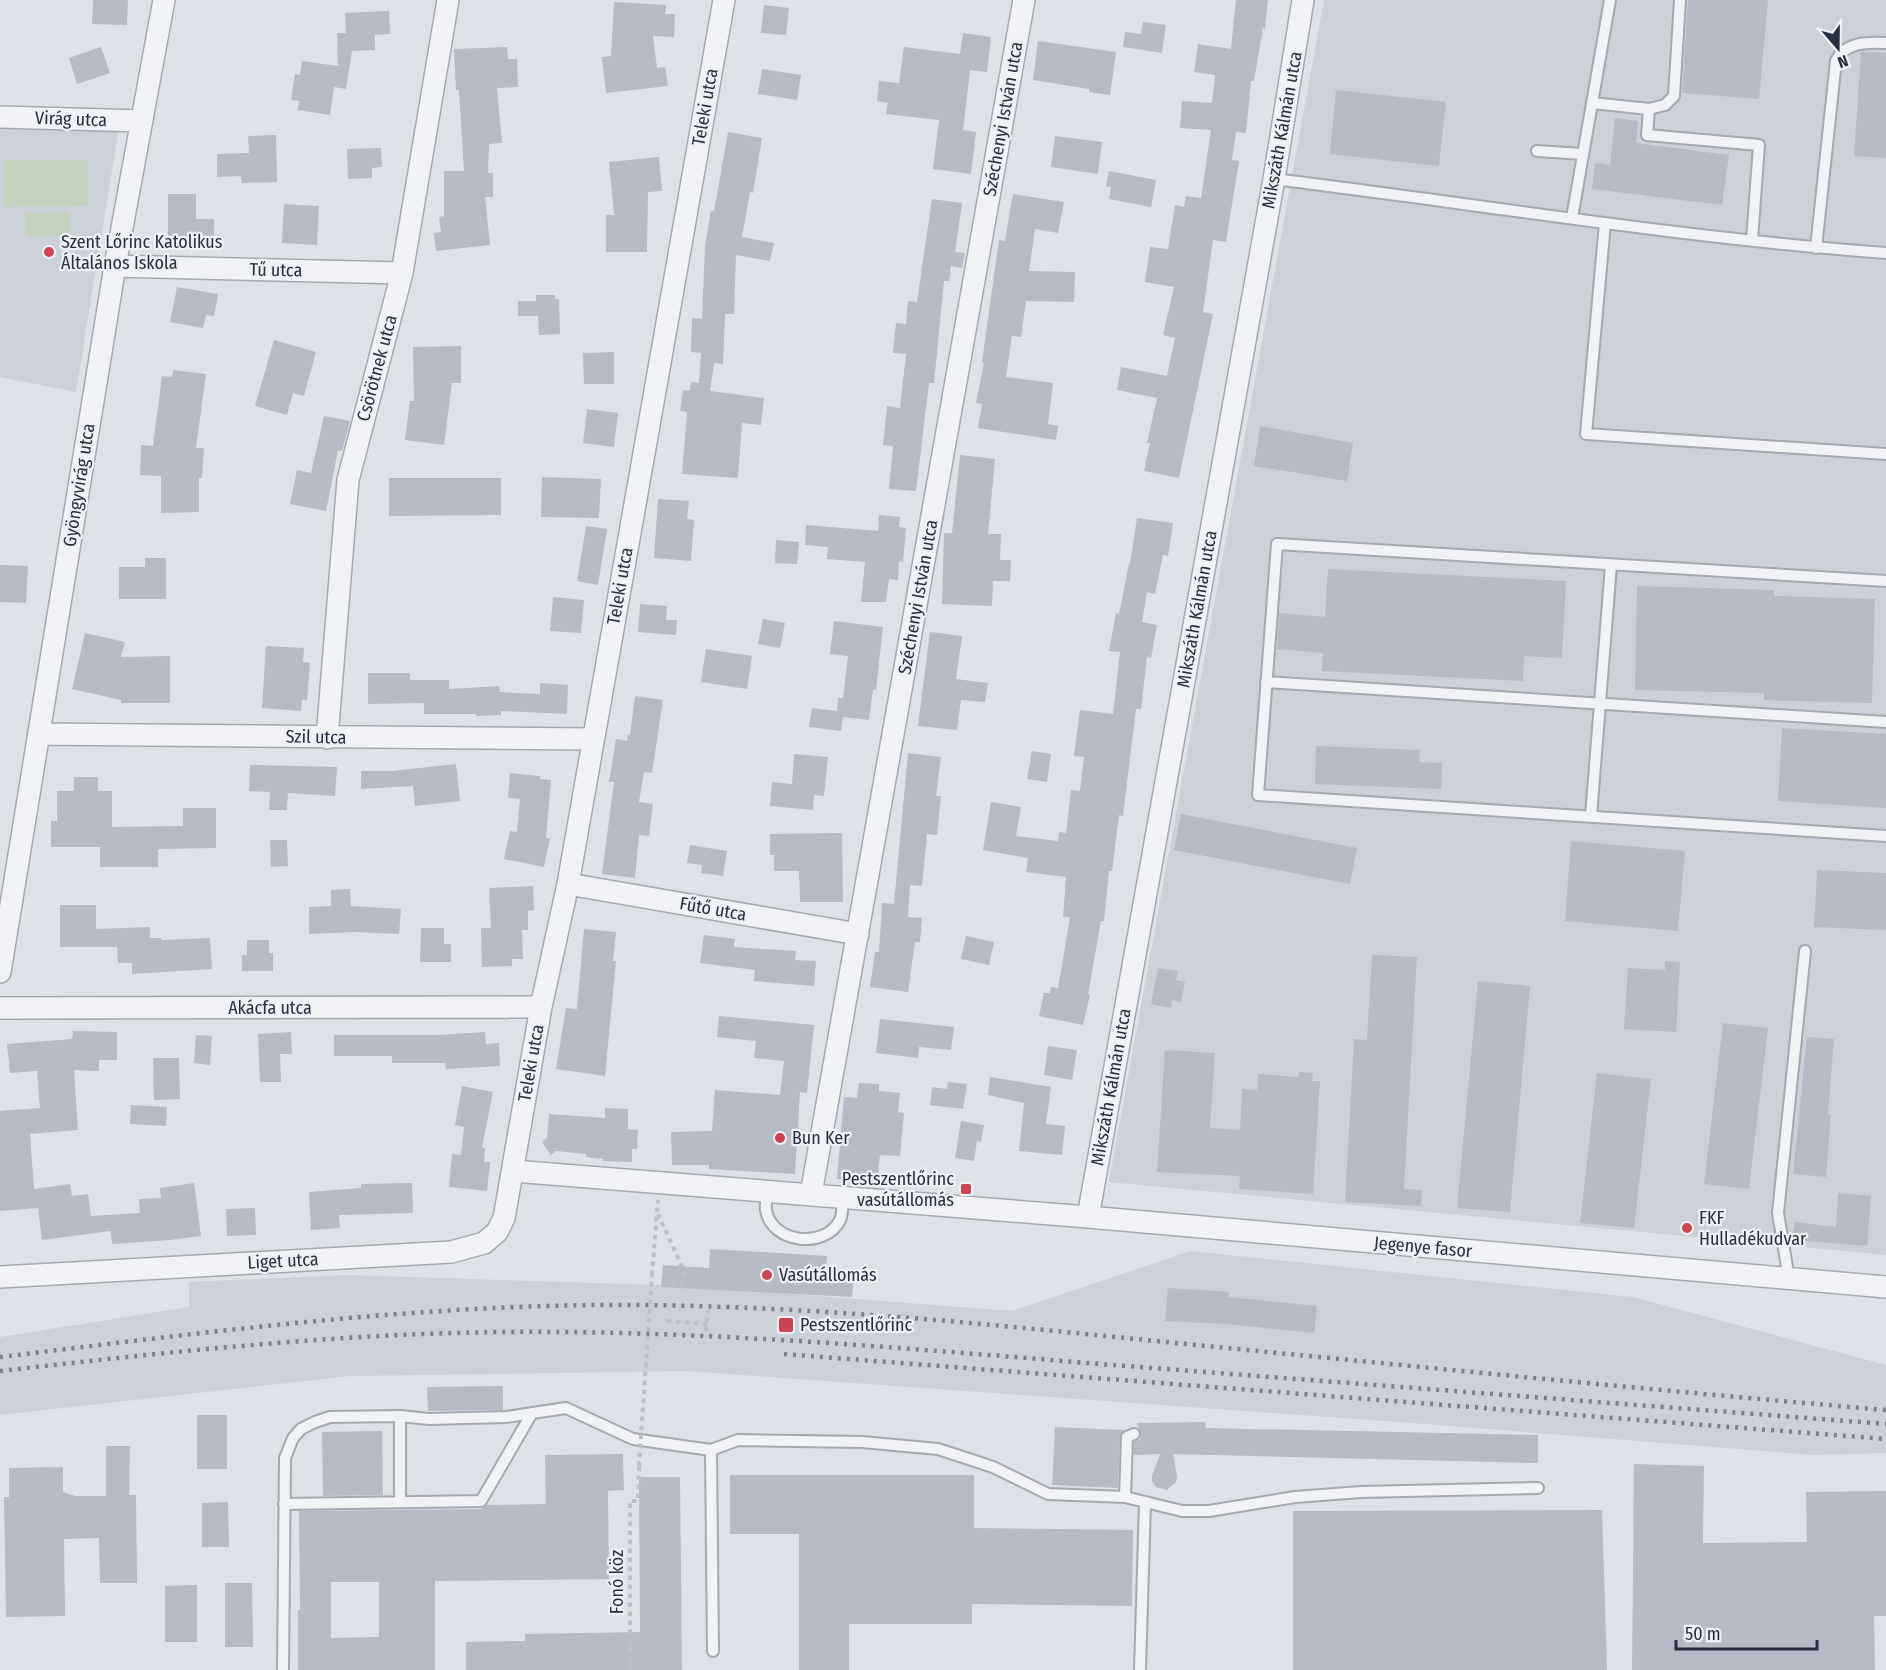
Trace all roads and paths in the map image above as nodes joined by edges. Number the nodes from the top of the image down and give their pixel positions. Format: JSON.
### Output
{"nodes":[{"id":1,"x":164,"y":0,"type":"edge"},
{"id":2,"x":448,"y":0,"type":"edge"},
{"id":3,"x":724,"y":0,"type":"edge"},
{"id":4,"x":1024,"y":0,"type":"edge"},
{"id":5,"x":1303,"y":0,"type":"edge"},
{"id":6,"x":1610,"y":0,"type":"edge"},
{"id":7,"x":1680,"y":0,"type":"edge"},
{"id":8,"x":1886,"y":44,"type":"edge"},
{"id":9,"x":1592,"y":103,"type":"junction"},
{"id":10,"x":1649,"y":108,"type":"junction"},
{"id":11,"x":0,"y":117,"type":"edge"},
{"id":12,"x":142,"y":121,"type":"junction"},
{"id":13,"x":1537,"y":151,"type":"dead end"},
{"id":14,"x":1583,"y":154,"type":"junction"},
{"id":15,"x":1274,"y":179,"type":"junction"},
{"id":16,"x":1572,"y":218,"type":"junction"},
{"id":17,"x":1605,"y":223,"type":"junction"},
{"id":18,"x":1752,"y":240,"type":"junction"},
{"id":19,"x":1816,"y":248,"type":"junction"},
{"id":20,"x":1886,"y":253,"type":"edge"},
{"id":21,"x":115,"y":266,"type":"junction"},
{"id":22,"x":402,"y":273,"type":"junction"},
{"id":23,"x":1886,"y":454,"type":"edge"},
{"id":24,"x":1611,"y":565,"type":"junction"},
{"id":25,"x":1886,"y":581,"type":"edge"},
{"id":26,"x":1266,"y":682,"type":"junction"},
{"id":27,"x":1599,"y":704,"type":"junction"},
{"id":28,"x":1886,"y":722,"type":"edge"},
{"id":29,"x":39,"y":734,"type":"junction"},
{"id":30,"x":327,"y":738,"type":"junction"},
{"id":31,"x":592,"y":739,"type":"junction"},
{"id":32,"x":1591,"y":816,"type":"junction"},
{"id":33,"x":1886,"y":836,"type":"edge"},
{"id":34,"x":568,"y":884,"type":"junction"},
{"id":35,"x":6,"y":905,"type":"edge"},
{"id":36,"x":858,"y":934,"type":"junction"},
{"id":37,"x":1805,"y":951,"type":"dead end"},
{"id":38,"x":0,"y":972,"type":"edge"},
{"id":39,"x":541,"y":1007,"type":"junction"},
{"id":40,"x":0,"y":1008,"type":"edge"},
{"id":41,"x":513,"y":1171,"type":"junction"},
{"id":42,"x":660,"y":1181,"type":"junction"},
{"id":43,"x":768,"y":1191,"type":"junction"},
{"id":44,"x":811,"y":1194,"type":"junction"},
{"id":45,"x":843,"y":1197,"type":"junction"},
{"id":46,"x":657,"y":1213,"type":"junction"},
{"id":47,"x":1088,"y":1218,"type":"junction"},
{"id":48,"x":0,"y":1277,"type":"edge"},
{"id":49,"x":1789,"y":1279,"type":"junction"},
{"id":50,"x":669,"y":1283,"type":"dead end"},
{"id":51,"x":1886,"y":1287,"type":"edge"},
{"id":52,"x":708,"y":1310,"type":"dead end"},
{"id":53,"x":667,"y":1321,"type":"dead end"},
{"id":54,"x":707,"y":1324,"type":"junction"},
{"id":55,"x":706,"y":1331,"type":"dead end"},
{"id":56,"x":532,"y":1413,"type":"junction"},
{"id":57,"x":400,"y":1416,"type":"junction"},
{"id":58,"x":1134,"y":1434,"type":"dead end"},
{"id":59,"x":711,"y":1450,"type":"junction"},
{"id":60,"x":1539,"y":1488,"type":"dead end"},
{"id":61,"x":1125,"y":1497,"type":"junction"},
{"id":62,"x":399,"y":1502,"type":"junction"},
{"id":63,"x":1145,"y":1502,"type":"junction"},
{"id":64,"x":284,"y":1504,"type":"junction"},
{"id":65,"x":713,"y":1651,"type":"dead end"},
{"id":66,"x":282,"y":1670,"type":"edge"},
{"id":67,"x":630,"y":1670,"type":"edge"},
{"id":68,"x":1140,"y":1670,"type":"edge"}],
"edges":[{"from":1,"to":12,"type":"street","name":"Gyöngyvirág utca"},
{"from":2,"to":22,"type":"street","name":"Csörötnek utca"},
{"from":3,"to":31,"type":"street","name":"Teleki utca"},
{"from":4,"to":36,"type":"street","name":"Széchenyi István utca"},
{"from":5,"to":15,"type":"street","name":"Mikszáth Kálmán utca"},
{"from":6,"to":9,"type":"lane"},
{"from":7,"to":10,"type":"lane"},
{"from":8,"to":19,"type":"lane"},
{"from":9,"to":10,"type":"lane"},
{"from":9,"to":14,"type":"lane"},
{"from":10,"to":18,"type":"lane"},
{"from":11,"to":12,"type":"street","name":"Virág utca"},
{"from":12,"to":21,"type":"street","name":"Gyöngyvirág utca"},
{"from":13,"to":14,"type":"lane"},
{"from":14,"to":16,"type":"lane"},
{"from":15,"to":16,"type":"lane"},
{"from":15,"to":47,"type":"street","name":"Mikszáth Kálmán utca"},
{"from":16,"to":17,"type":"lane"},
{"from":17,"to":18,"type":"lane"},
{"from":17,"to":23,"type":"lane"},
{"from":18,"to":19,"type":"lane"},
{"from":19,"to":20,"type":"lane"},
{"from":21,"to":22,"type":"street","name":"Tű utca"},
{"from":21,"to":29,"type":"street","name":"Gyöngyvirág utca"},
{"from":22,"to":30,"type":"street","name":"Csörötnek utca"},
{"from":24,"to":25,"type":"lane"},
{"from":24,"to":26,"type":"lane"},
{"from":24,"to":27,"type":"lane"},
{"from":26,"to":27,"type":"lane"},
{"from":26,"to":32,"type":"lane"},
{"from":27,"to":28,"type":"lane"},
{"from":27,"to":32,"type":"lane"},
{"from":29,"to":30,"type":"street","name":"Szil utca"},
{"from":29,"to":35,"type":"street","name":"Gyöngyvirág utca"},
{"from":30,"to":31,"type":"street","name":"Szil utca"},
{"from":31,"to":34,"type":"street","name":"Teleki utca"},
{"from":32,"to":33,"type":"lane"},
{"from":34,"to":36,"type":"street","name":"Fűtő utca"},
{"from":34,"to":39,"type":"street","name":"Teleki utca"},
{"from":35,"to":38,"type":"street","name":"Gyöngyvirág utca"},
{"from":36,"to":44,"type":"street","name":"Széchenyi István utca"},
{"from":37,"to":49,"type":"lane"},
{"from":39,"to":40,"type":"street","name":"Akácfa utca"},
{"from":39,"to":41,"type":"street","name":"Teleki utca"},
{"from":41,"to":42,"type":"street","name":"Jegenye fasor"},
{"from":41,"to":48,"type":"street","name":"Liget utca"},
{"from":42,"to":43,"type":"street","name":"Jegenye fasor"},
{"from":42,"to":46,"type":"path"},
{"from":43,"to":44,"type":"street","name":"Jegenye fasor"},
{"from":43,"to":45,"type":"lane"},
{"from":44,"to":45,"type":"street","name":"Jegenye fasor"},
{"from":45,"to":47,"type":"street","name":"Jegenye fasor"},
{"from":46,"to":50,"type":"path"},
{"from":46,"to":67,"type":"path","name":"Fonó köz","bridge":true},
{"from":47,"to":49,"type":"street","name":"Jegenye fasor"},
{"from":49,"to":51,"type":"street","name":"Jegenye fasor"},
{"from":52,"to":54,"type":"path"},
{"from":53,"to":54,"type":"path"},
{"from":54,"to":55,"type":"path"},
{"from":56,"to":57,"type":"lane"},
{"from":56,"to":59,"type":"lane"},
{"from":56,"to":62,"type":"lane"},
{"from":57,"to":62,"type":"lane"},
{"from":57,"to":64,"type":"lane"},
{"from":58,"to":61,"type":"lane"},
{"from":59,"to":61,"type":"lane"},
{"from":59,"to":65,"type":"lane"},
{"from":60,"to":63,"type":"lane"},
{"from":61,"to":63,"type":"lane"},
{"from":62,"to":64,"type":"lane"},
{"from":63,"to":68,"type":"lane"},
{"from":64,"to":66,"type":"lane"}]}
